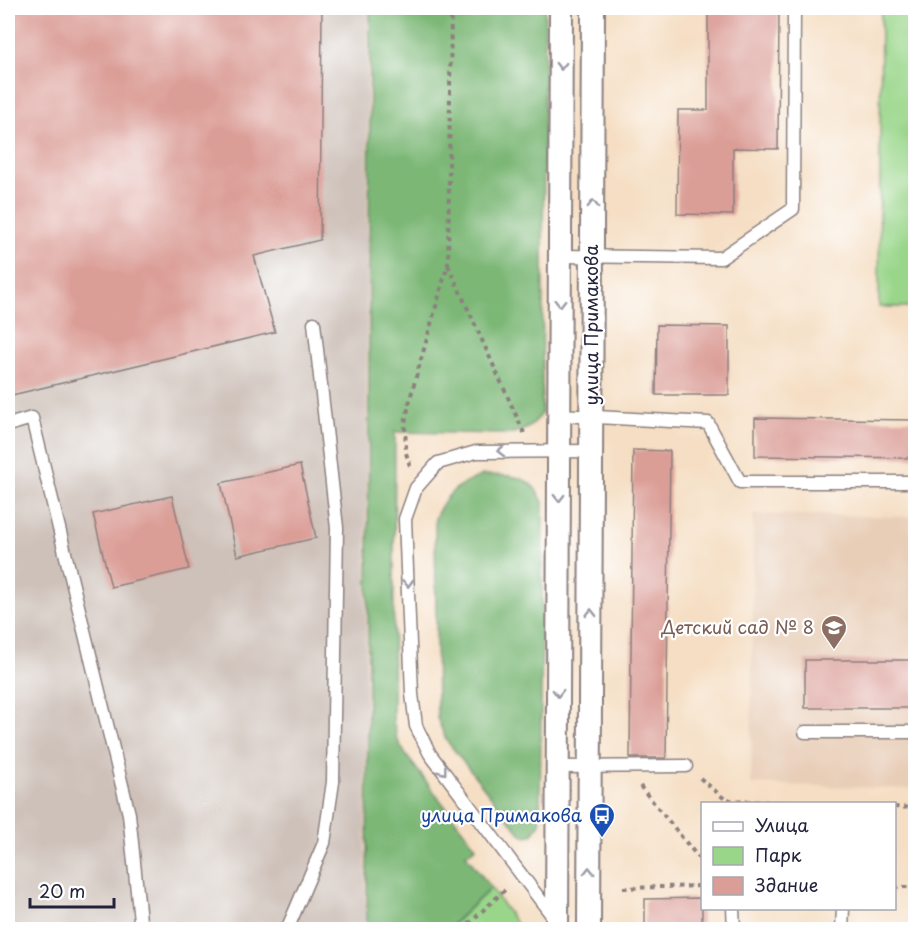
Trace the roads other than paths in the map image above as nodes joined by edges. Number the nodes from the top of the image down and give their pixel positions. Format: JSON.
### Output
{"nodes":[{"id":1,"x":561,"y":8,"type":"edge"},
{"id":2,"x":593,"y":8,"type":"edge"},
{"id":3,"x":794,"y":8,"type":"edge"},
{"id":4,"x":560,"y":256,"type":"junction"},
{"id":5,"x":592,"y":257,"type":"junction"},
{"id":6,"x":314,"y":323,"type":"dead end"},
{"id":7,"x":560,"y":415,"type":"junction"},
{"id":8,"x":591,"y":415,"type":"junction"},
{"id":9,"x":8,"y":425,"type":"edge"},
{"id":10,"x":559,"y":451,"type":"junction"},
{"id":11,"x":591,"y":451,"type":"junction"},
{"id":12,"x":915,"y":482,"type":"edge"},
{"id":13,"x":805,"y":732,"type":"dead end"},
{"id":14,"x":915,"y":732,"type":"edge"},
{"id":15,"x":686,"y":766,"type":"road end"},
{"id":16,"x":558,"y":767,"type":"junction"},
{"id":17,"x":590,"y":767,"type":"junction"},
{"id":18,"x":733,"y":910,"type":"edge"},
{"id":19,"x":843,"y":910,"type":"edge"},
{"id":20,"x":557,"y":926,"type":"edge"},
{"id":21,"x":141,"y":930,"type":"edge"},
{"id":22,"x":285,"y":930,"type":"edge"},
{"id":23,"x":589,"y":930,"type":"edge"},
{"id":24,"x":734,"y":930,"type":"edge"},
{"id":25,"x":842,"y":930,"type":"edge"}],
"edges":[{"from":1,"to":4,"type":"street","name":"улица Примакова","one_way":true},
{"from":5,"to":2,"type":"street","name":"улица Примакова","one_way":true},
{"from":3,"to":5,"type":"lane"},
{"from":4,"to":5,"type":"lane"},
{"from":4,"to":7,"type":"street","name":"улица Примакова","one_way":true},
{"from":5,"to":8,"type":"street","name":"улица Примакова"},
{"from":6,"to":22,"type":"lane"},
{"from":7,"to":8,"type":"lane"},
{"from":7,"to":10,"type":"street","name":"улица Примакова"},
{"from":8,"to":11,"type":"street","name":"улица Примакова"},
{"from":8,"to":12,"type":"lane"},
{"from":9,"to":21,"type":"lane"},
{"from":10,"to":11,"type":"lane"},
{"from":10,"to":16,"type":"street","name":"улица Примакова","one_way":true},
{"from":10,"to":20,"type":"lane","one_way":true},
{"from":17,"to":11,"type":"street","name":"улица Примакова","one_way":true},
{"from":13,"to":14,"type":"lane"},
{"from":15,"to":17,"type":"lane"},
{"from":16,"to":17,"type":"lane"},
{"from":16,"to":20,"type":"street","name":"улица Примакова"},
{"from":23,"to":17,"type":"street","name":"улица Примакова","one_way":true},
{"from":18,"to":24,"type":"lane"},
{"from":19,"to":25,"type":"lane"}]}
